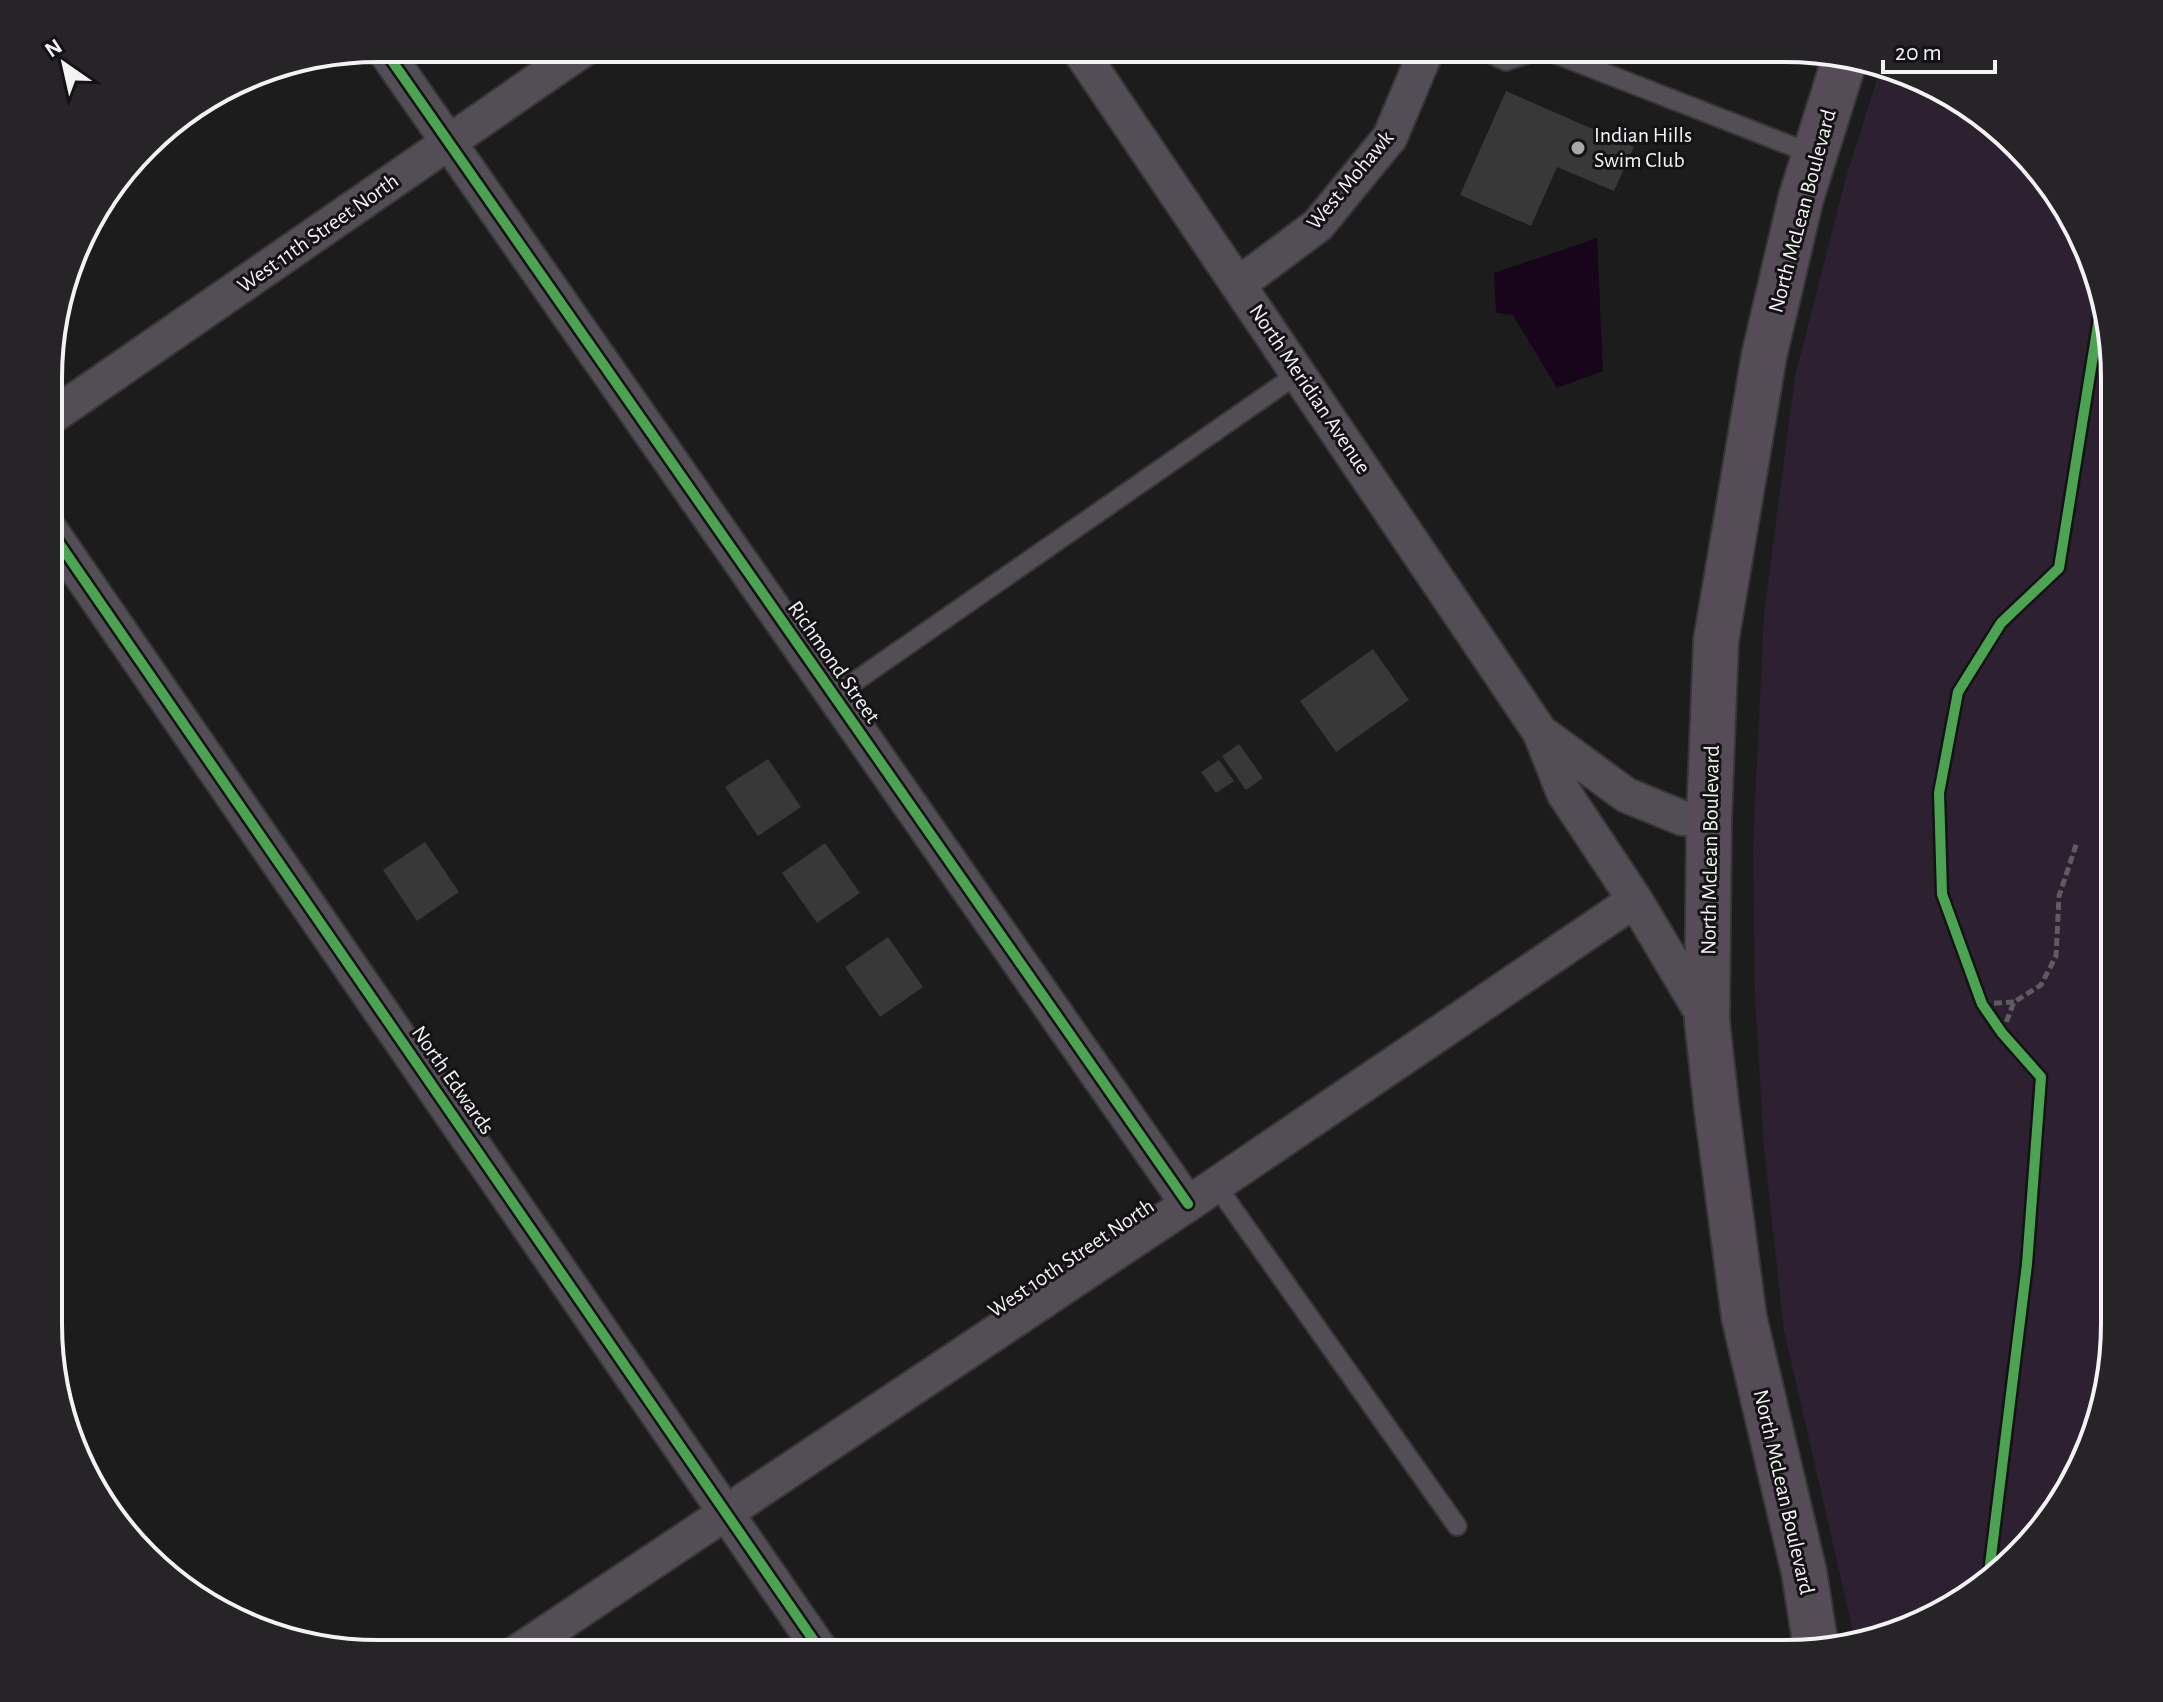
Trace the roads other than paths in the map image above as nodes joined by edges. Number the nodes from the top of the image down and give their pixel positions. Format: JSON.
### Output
{"nodes":[{"id":1,"x":393,"y":62,"type":"edge"},
{"id":2,"x":565,"y":62,"type":"edge"},
{"id":3,"x":1088,"y":62,"type":"edge"},
{"id":4,"x":1422,"y":62,"type":"edge"},
{"id":5,"x":1575,"y":62,"type":"edge"},
{"id":6,"x":1842,"y":67,"type":"edge"},
{"id":7,"x":448,"y":142,"type":"junction"},
{"id":8,"x":1815,"y":155,"type":"junction"},
{"id":9,"x":1239,"y":284,"type":"junction"},
{"id":10,"x":1299,"y":373,"type":"junction"},
{"id":11,"x":62,"y":409,"type":"edge"},
{"id":12,"x":62,"y":547,"type":"edge"},
{"id":13,"x":834,"y":696,"type":"junction"},
{"id":14,"x":1540,"y":732,"type":"junction"},
{"id":15,"x":1709,"y":819,"type":"junction"},
{"id":16,"x":1635,"y":900,"type":"junction"},
{"id":17,"x":1707,"y":1021,"type":"junction"},
{"id":18,"x":1216,"y":1185,"type":"junction"},
{"id":19,"x":1188,"y":1204,"type":"junction"},
{"id":20,"x":726,"y":1513,"type":"junction"},
{"id":21,"x":1457,"y":1526,"type":"dead end"},
{"id":22,"x":1814,"y":1638,"type":"edge"},
{"id":23,"x":536,"y":1640,"type":"edge"},
{"id":24,"x":813,"y":1640,"type":"edge"}],
"edges":[{"from":1,"to":7,"type":"street","name":"Richmond Street"},
{"from":2,"to":7,"type":"street","name":"West 11th Street North"},
{"from":3,"to":9,"type":"street","name":"North Meridian Avenue"},
{"from":4,"to":9,"type":"street","name":"West Mohawk"},
{"from":5,"to":8,"type":"lane"},
{"from":6,"to":8,"type":"main road","name":"North McLean Boulevard"},
{"from":7,"to":11,"type":"street","name":"West 11th Street North"},
{"from":7,"to":13,"type":"street","name":"Richmond Street"},
{"from":8,"to":15,"type":"main road","name":"North McLean Boulevard"},
{"from":9,"to":10,"type":"street","name":"North Meridian Avenue"},
{"from":10,"to":13,"type":"lane"},
{"from":10,"to":14,"type":"street","name":"North Meridian Avenue"},
{"from":12,"to":20,"type":"street","name":"North Edwards"},
{"from":13,"to":19,"type":"street","name":"Richmond Street"},
{"from":14,"to":15,"type":"street","name":"North Meridian Avenue"},
{"from":14,"to":16,"type":"street","name":"North Meridian Avenue"},
{"from":15,"to":17,"type":"main road","name":"North McLean Boulevard"},
{"from":16,"to":17,"type":"street","name":"North Meridian Avenue"},
{"from":16,"to":18,"type":"street","name":"West 10th Street North"},
{"from":17,"to":22,"type":"main road","name":"North McLean Boulevard"},
{"from":18,"to":19,"type":"street","name":"West 10th Street North"},
{"from":18,"to":21,"type":"lane"},
{"from":19,"to":20,"type":"street","name":"West 10th Street North"},
{"from":20,"to":23,"type":"street","name":"West 10th Street North"},
{"from":20,"to":24,"type":"street","name":"North Edwards"}]}
